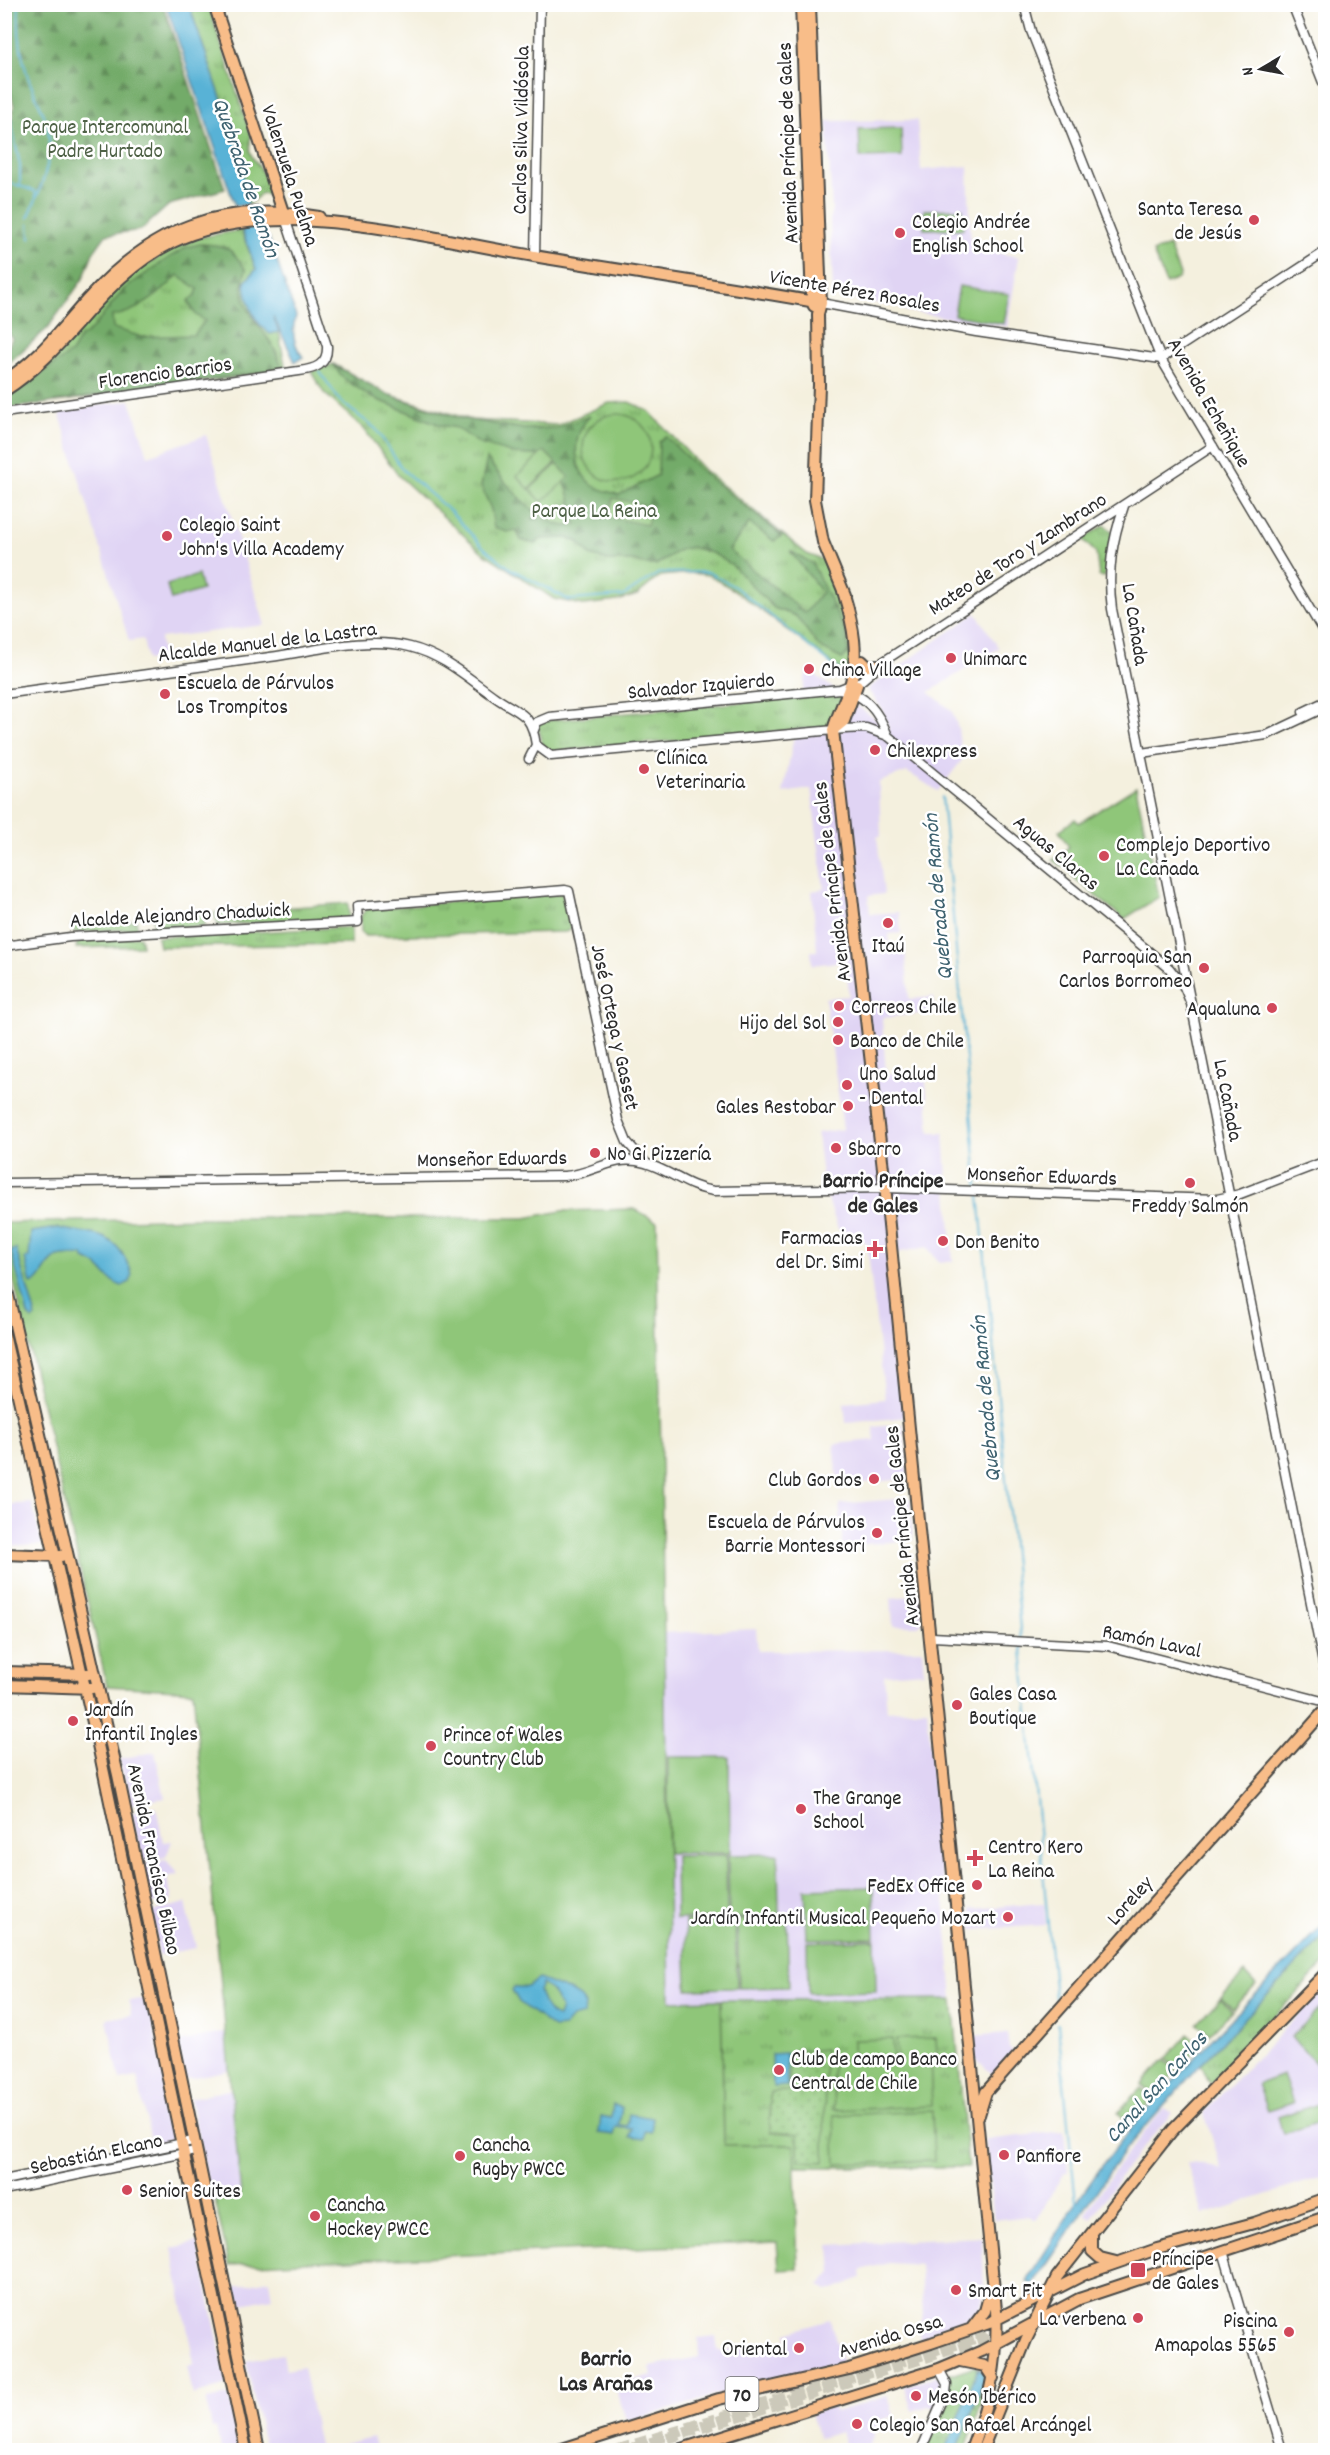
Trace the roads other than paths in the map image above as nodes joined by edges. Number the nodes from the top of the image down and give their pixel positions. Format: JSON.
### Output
{"nodes":[{"id":1,"x":214,"y":4,"type":"edge"},
{"id":2,"x":540,"y":4,"type":"edge"},
{"id":3,"x":801,"y":4,"type":"edge"},
{"id":4,"x":810,"y":4,"type":"edge"},
{"id":5,"x":1024,"y":4,"type":"edge"},
{"id":6,"x":1292,"y":4,"type":"edge"},
{"id":7,"x":1326,"y":90,"type":"edge"},
{"id":8,"x":285,"y":216,"type":"junction"},
{"id":9,"x":235,"y":218,"type":"junction"},
{"id":10,"x":1326,"y":251,"type":"edge"},
{"id":11,"x":535,"y":256,"type":"junction"},
{"id":12,"x":817,"y":306,"type":"junction"},
{"id":13,"x":1161,"y":359,"type":"junction"},
{"id":14,"x":324,"y":361,"type":"joint"},
{"id":15,"x":4,"y":381,"type":"edge"},
{"id":16,"x":4,"y":391,"type":"edge"},
{"id":17,"x":4,"y":413,"type":"edge"},
{"id":18,"x":1213,"y":446,"type":"junction"},
{"id":19,"x":1124,"y":506,"type":"junction"},
{"id":20,"x":1111,"y":515,"type":"junction"},
{"id":21,"x":1116,"y":529,"type":"junction"},
{"id":22,"x":843,"y":591,"type":"junction"},
{"id":23,"x":1326,"y":636,"type":"edge"},
{"id":24,"x":862,"y":661,"type":"junction"},
{"id":25,"x":878,"y":665,"type":"junction"},
{"id":26,"x":850,"y":688,"type":"junction"},
{"id":27,"x":4,"y":694,"type":"edge"},
{"id":28,"x":1326,"y":701,"type":"edge"},
{"id":29,"x":1326,"y":707,"type":"edge"},
{"id":30,"x":518,"y":710,"type":"junction"},
{"id":31,"x":879,"y":716,"type":"junction"},
{"id":32,"x":549,"y":717,"type":"junction"},
{"id":33,"x":866,"y":728,"type":"junction"},
{"id":34,"x":534,"y":730,"type":"junction"},
{"id":35,"x":833,"y":730,"type":"junction"},
{"id":36,"x":888,"y":736,"type":"junction"},
{"id":37,"x":1255,"y":736,"type":"junction"},
{"id":38,"x":536,"y":745,"type":"junction"},
{"id":39,"x":1141,"y":753,"type":"junction"},
{"id":40,"x":529,"y":759,"type":"dead end"},
{"id":41,"x":358,"y":922,"type":"joint"},
{"id":42,"x":4,"y":946,"type":"edge"},
{"id":43,"x":1182,"y":958,"type":"junction"},
{"id":44,"x":1169,"y":968,"type":"junction"},
{"id":45,"x":1191,"y":1004,"type":"junction"},
{"id":46,"x":1326,"y":1161,"type":"edge"},
{"id":47,"x":645,"y":1163,"type":"junction"},
{"id":48,"x":4,"y":1183,"type":"edge"},
{"id":49,"x":886,"y":1188,"type":"junction"},
{"id":50,"x":1230,"y":1197,"type":"junction"},
{"id":51,"x":4,"y":1277,"type":"edge"},
{"id":52,"x":4,"y":1334,"type":"edge"},
{"id":53,"x":4,"y":1554,"type":"edge"},
{"id":54,"x":56,"y":1555,"type":"junction"},
{"id":55,"x":71,"y":1561,"type":"junction"},
{"id":56,"x":932,"y":1637,"type":"junction"},
{"id":57,"x":4,"y":1672,"type":"edge"},
{"id":58,"x":83,"y":1674,"type":"junction"},
{"id":59,"x":95,"y":1674,"type":"junction"},
{"id":60,"x":1326,"y":1678,"type":"edge"},
{"id":61,"x":4,"y":1685,"type":"edge"},
{"id":62,"x":86,"y":1688,"type":"junction"},
{"id":63,"x":98,"y":1688,"type":"junction"},
{"id":64,"x":1326,"y":1702,"type":"edge"},
{"id":65,"x":1326,"y":1709,"type":"edge"},
{"id":66,"x":1326,"y":1973,"type":"edge"},
{"id":67,"x":978,"y":2126,"type":"junction"},
{"id":68,"x":194,"y":2146,"type":"junction"},
{"id":69,"x":182,"y":2148,"type":"junction"},
{"id":70,"x":4,"y":2180,"type":"edge"},
{"id":71,"x":4,"y":2190,"type":"edge"},
{"id":72,"x":1326,"y":2199,"type":"edge"},
{"id":73,"x":1326,"y":2217,"type":"edge"},
{"id":74,"x":1254,"y":2223,"type":"junction"},
{"id":75,"x":1093,"y":2234,"type":"junction"},
{"id":76,"x":1258,"y":2239,"type":"junction"},
{"id":77,"x":1223,"y":2251,"type":"junction"},
{"id":78,"x":1117,"y":2262,"type":"junction"},
{"id":79,"x":993,"y":2280,"type":"junction"},
{"id":80,"x":1049,"y":2290,"type":"junction"},
{"id":81,"x":997,"y":2319,"type":"junction"},
{"id":82,"x":1035,"y":2320,"type":"junction"},
{"id":83,"x":219,"y":2323,"type":"junction"},
{"id":84,"x":967,"y":2331,"type":"junction"},
{"id":85,"x":236,"y":2341,"type":"junction"},
{"id":86,"x":997,"y":2342,"type":"junction"},
{"id":87,"x":959,"y":2361,"type":"junction"},
{"id":88,"x":939,"y":2369,"type":"junction"},
{"id":89,"x":994,"y":2380,"type":"junction"},
{"id":90,"x":246,"y":2451,"type":"edge"},
{"id":91,"x":259,"y":2451,"type":"edge"},
{"id":92,"x":559,"y":2451,"type":"edge"},
{"id":93,"x":678,"y":2451,"type":"edge"},
{"id":94,"x":921,"y":2451,"type":"edge"},
{"id":95,"x":971,"y":2451,"type":"edge"},
{"id":96,"x":982,"y":2451,"type":"edge"},
{"id":97,"x":1282,"y":2451,"type":"edge"}],
"edges":[{"from":1,"to":8,"type":"main road","name":"Valenzuela Puelma"},
{"from":2,"to":11,"type":"street","name":"Carlos Silva Vildósola"},
{"from":3,"to":12,"type":"main road","name":"Avenida Príncipe de Gales"},
{"from":4,"to":12,"type":"main road","name":"Avenida Príncipe de Gales"},
{"from":5,"to":13,"type":"street","name":"Avenida Echeñique"},
{"from":6,"to":7,"type":"street"},
{"from":8,"to":9,"type":"main road","name":"Vicente Pérez Rosales"},
{"from":8,"to":11,"type":"main road","name":"Vicente Pérez Rosales"},
{"from":8,"to":14,"type":"street","name":"Valenzuela Puelma"},
{"from":9,"to":15,"type":"main road","name":"Vicente Pérez Rosales"},
{"from":9,"to":16,"type":"main road","name":"Vicente Pérez Rosales"},
{"from":10,"to":13,"type":"street"},
{"from":11,"to":12,"type":"main road","name":"Vicente Pérez Rosales"},
{"from":12,"to":13,"type":"street","name":"Vicente Pérez Rosales"},
{"from":12,"to":22,"type":"main road","name":"Avenida Príncipe de Gales"},
{"from":13,"to":18,"type":"street","name":"Avenida Echeñique"},
{"from":14,"to":17,"type":"street","name":"Florencio Barrios"},
{"from":18,"to":19,"type":"street","name":"Mateo de Toro y Zambrano"},
{"from":18,"to":23,"type":"street","name":"Avenida Echeñique"},
{"from":19,"to":20,"type":"street","name":"Mateo de Toro y Zambrano"},
{"from":19,"to":21,"type":"street","name":"La Cañada"},
{"from":20,"to":21,"type":"street"},
{"from":20,"to":25,"type":"street","name":"Mateo de Toro y Zambrano"},
{"from":21,"to":39,"type":"street","name":"La Cañada"},
{"from":22,"to":24,"type":"main road","name":"Avenida Príncipe de Gales"},
{"from":22,"to":26,"type":"main road","name":"Avenida Príncipe de Gales"},
{"from":24,"to":25,"type":"main road"},
{"from":24,"to":26,"type":"main road","name":"Avenida Príncipe de Gales"},
{"from":25,"to":26,"type":"street","name":"Mateo de Toro y Zambrano"},
{"from":26,"to":31,"type":"street","name":"Aguas Claras"},
{"from":26,"to":32,"type":"street","name":"Salvador Izquierdo"},
{"from":26,"to":35,"type":"main road","name":"Avenida Príncipe de Gales"},
{"from":27,"to":30,"type":"street","name":"Alcalde Manuel de la Lastra"},
{"from":28,"to":37,"type":"street"},
{"from":29,"to":37,"type":"street"},
{"from":30,"to":32,"type":"street","name":"Salvador Izquierdo"},
{"from":30,"to":34,"type":"street"},
{"from":31,"to":33,"type":"street"},
{"from":31,"to":36,"type":"street","name":"Aguas Claras"},
{"from":32,"to":34,"type":"street"},
{"from":33,"to":35,"type":"street","name":"Aguas Claras"},
{"from":33,"to":36,"type":"street","name":"Aguas Claras"},
{"from":34,"to":38,"type":"street"},
{"from":35,"to":38,"type":"street"},
{"from":35,"to":49,"type":"main road","name":"Avenida Príncipe de Gales"},
{"from":36,"to":44,"type":"street","name":"Aguas Claras"},
{"from":37,"to":39,"type":"street"},
{"from":38,"to":40,"type":"street"},
{"from":39,"to":43,"type":"street","name":"La Cañada"},
{"from":41,"to":42,"type":"street","name":"Alcalde Alejandro Chadwick"},
{"from":41,"to":47,"type":"street","name":"José Ortega y Gasset"},
{"from":43,"to":44,"type":"street"},
{"from":43,"to":45,"type":"street","name":"La Cañada"},
{"from":44,"to":45,"type":"street","name":"Aguas Claras"},
{"from":45,"to":50,"type":"street","name":"La Cañada"},
{"from":46,"to":50,"type":"street","name":"Monseñor Edwards"},
{"from":47,"to":48,"type":"street","name":"Monseñor Edwards"},
{"from":47,"to":49,"type":"street","name":"Monseñor Edwards"},
{"from":49,"to":50,"type":"street","name":"Monseñor Edwards"},
{"from":49,"to":56,"type":"main road","name":"Avenida Príncipe de Gales"},
{"from":50,"to":60,"type":"street","name":"La Cañada"},
{"from":51,"to":55,"type":"main road","name":"Avenida Francisco Bilbao"},
{"from":52,"to":54,"type":"main road","name":"Avenida Francisco Bilbao"},
{"from":53,"to":54,"type":"main road"},
{"from":54,"to":55,"type":"main road"},
{"from":54,"to":58,"type":"main road","name":"Avenida Francisco Bilbao"},
{"from":55,"to":59,"type":"main road","name":"Avenida Francisco Bilbao"},
{"from":56,"to":64,"type":"street","name":"Ramón Laval"},
{"from":56,"to":67,"type":"main road","name":"Avenida Príncipe de Gales"},
{"from":57,"to":58,"type":"main road"},
{"from":58,"to":59,"type":"main road"},
{"from":58,"to":62,"type":"main road","name":"Avenida Francisco Bilbao"},
{"from":59,"to":63,"type":"main road","name":"Avenida Francisco Bilbao"},
{"from":61,"to":62,"type":"main road"},
{"from":62,"to":63,"type":"main road"},
{"from":62,"to":69,"type":"main road","name":"Avenida Francisco Bilbao"},
{"from":63,"to":68,"type":"main road","name":"Avenida Francisco Bilbao"},
{"from":65,"to":67,"type":"main road","name":"Loreley"},
{"from":66,"to":75,"type":"main road"},
{"from":67,"to":79,"type":"main road","name":"Avenida Príncipe de Gales"},
{"from":68,"to":69,"type":"street","name":"Sebastián Elcano"},
{"from":68,"to":85,"type":"main road","name":"Avenida Francisco Bilbao"},
{"from":69,"to":70,"type":"street","name":"Sebastián Elcano"},
{"from":69,"to":71,"type":"street","name":"Sebastián Elcano"},
{"from":69,"to":83,"type":"main road","name":"Avenida Francisco Bilbao"},
{"from":72,"to":74,"type":"main road","name":"Avenida Ossa","number":"70"},
{"from":73,"to":76,"type":"main road","number":"70"},
{"from":74,"to":76,"type":"main road"},
{"from":74,"to":78,"type":"main road","name":"Avenida Ossa","number":"70"},
{"from":75,"to":78,"type":"main road"},
{"from":75,"to":80,"type":"main road"},
{"from":76,"to":77,"type":"main road","number":"70"},
{"from":77,"to":82,"type":"main road","number":"70"},
{"from":77,"to":97,"type":"street"},
{"from":78,"to":80,"type":"main road","name":"Avenida Ossa","number":"70"},
{"from":79,"to":81,"type":"main road","name":"Avenida Príncipe de Gales"},
{"from":79,"to":84,"type":"main road"},
{"from":80,"to":81,"type":"main road","name":"Avenida Ossa","number":"70"},
{"from":80,"to":82,"type":"main road"},
{"from":81,"to":84,"type":"main road","name":"Avenida Ossa","number":"70"},
{"from":81,"to":86,"type":"main road","name":"Avenida Príncipe de Gales"},
{"from":82,"to":86,"type":"main road","number":"70"},
{"from":82,"to":96,"type":"main road"},
{"from":83,"to":85,"type":"main road"},
{"from":83,"to":90,"type":"main road","name":"Avenida Francisco Bilbao"},
{"from":84,"to":92,"type":"main road","name":"Avenida Ossa","number":"70"},
{"from":85,"to":91,"type":"main road","name":"Avenida Francisco Bilbao"},
{"from":86,"to":87,"type":"main road","number":"70"},
{"from":86,"to":89,"type":"main road","name":"Avenida Príncipe de Gales"},
{"from":87,"to":88,"type":"main road","number":"70"},
{"from":87,"to":89,"type":"main road"},
{"from":88,"to":93,"type":"main road","number":"70"},
{"from":88,"to":94,"type":"street"},
{"from":89,"to":95,"type":"main road","name":"Avenida Príncipe de Gales"}]}
